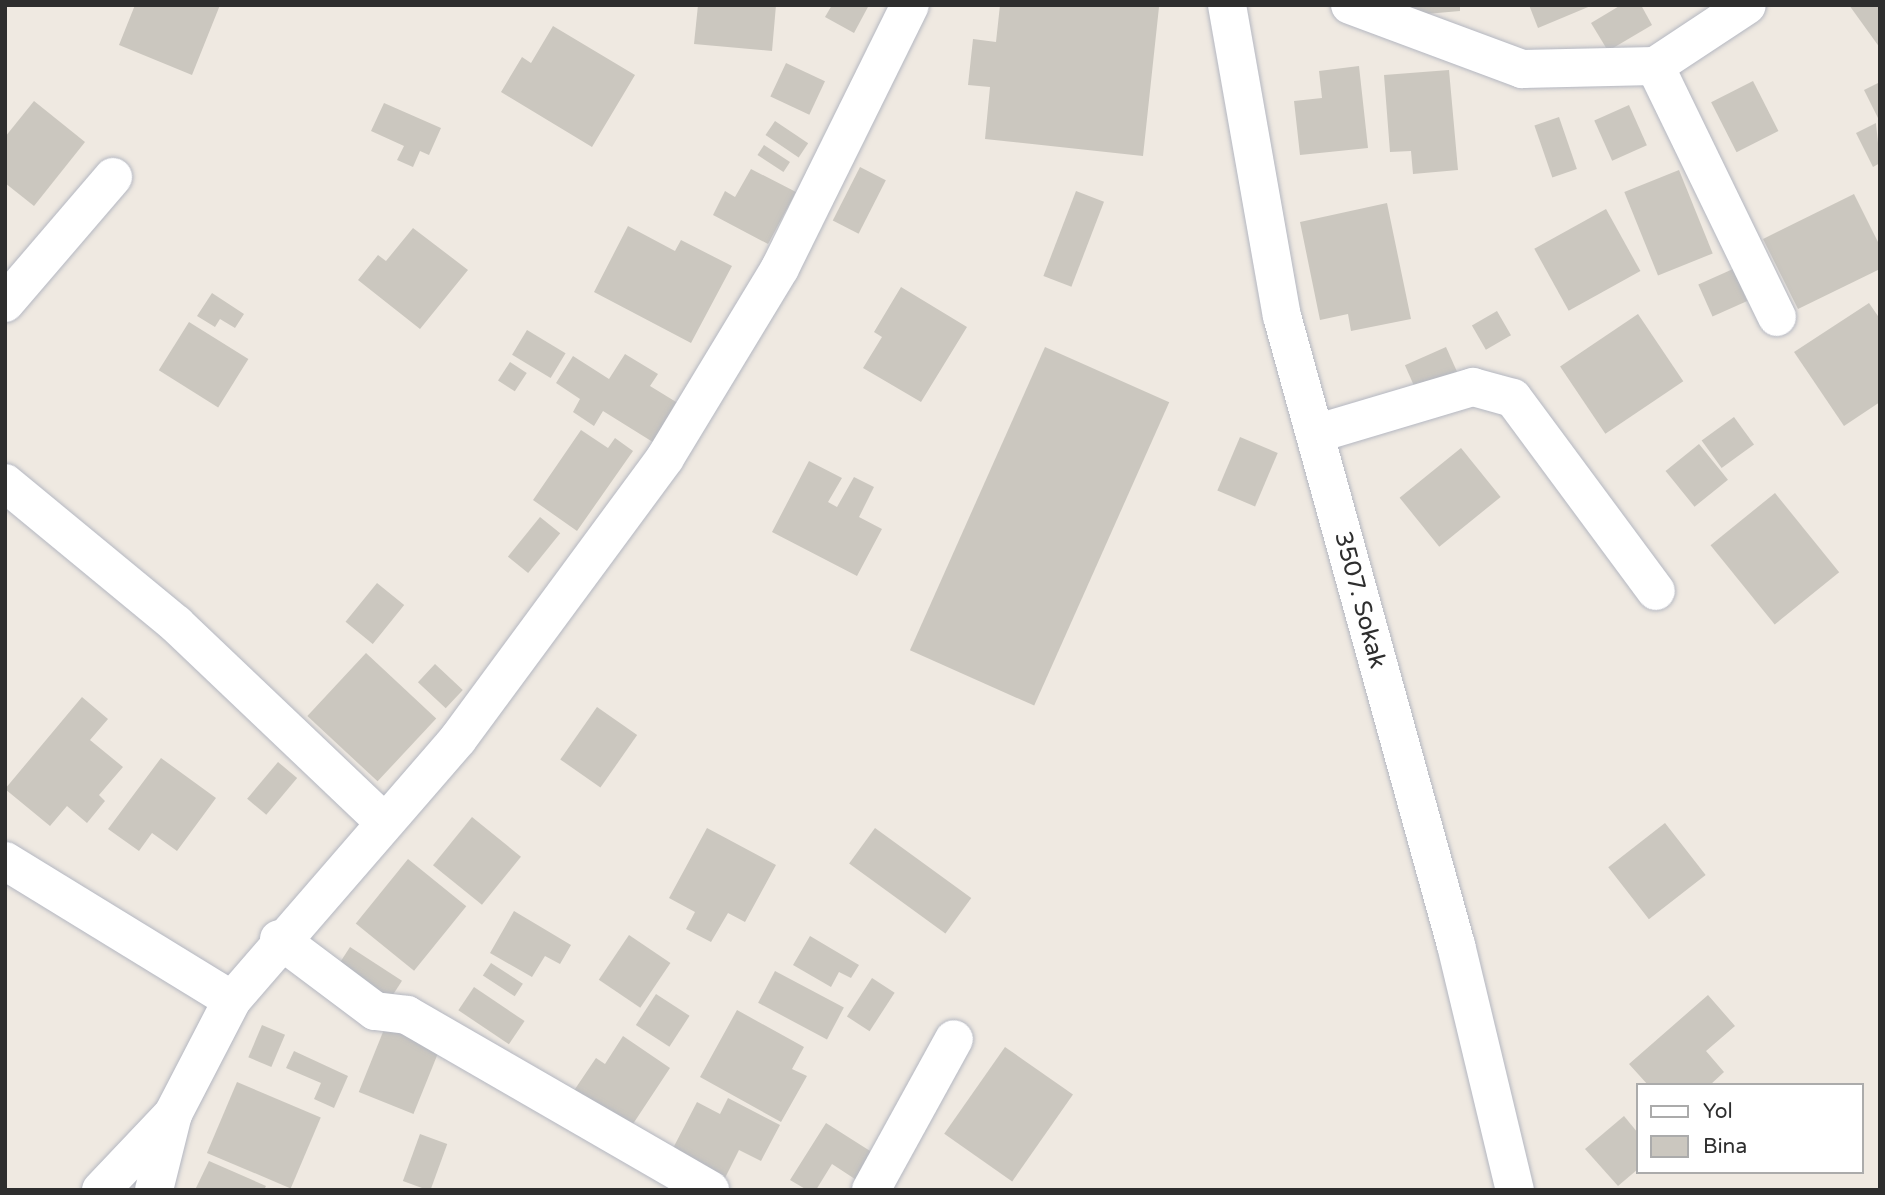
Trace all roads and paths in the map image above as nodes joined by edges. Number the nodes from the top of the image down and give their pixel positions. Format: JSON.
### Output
{"nodes":[{"id":1,"x":910,"y":5,"type":"edge"},
{"id":2,"x":1227,"y":5,"type":"edge"},
{"id":3,"x":1350,"y":5,"type":"edge"},
{"id":4,"x":1747,"y":5,"type":"edge"},
{"id":5,"x":1655,"y":66,"type":"junction"},
{"id":6,"x":113,"y":177,"type":"dead end"},
{"id":7,"x":5,"y":303,"type":"edge"},
{"id":8,"x":1777,"y":317,"type":"dead end"},
{"id":9,"x":1315,"y":434,"type":"junction"},
{"id":10,"x":5,"y":483,"type":"edge"},
{"id":11,"x":1656,"y":591,"type":"dead end"},
{"id":12,"x":383,"y":821,"type":"junction"},
{"id":13,"x":5,"y":862,"type":"edge"},
{"id":14,"x":279,"y":939,"type":"junction"},
{"id":15,"x":232,"y":1000,"type":"junction"},
{"id":16,"x":954,"y":1040,"type":"dead end"},
{"id":17,"x":173,"y":1114,"type":"junction"},
{"id":18,"x":101,"y":1190,"type":"edge"},
{"id":19,"x":154,"y":1190,"type":"edge"},
{"id":20,"x":710,"y":1190,"type":"edge"},
{"id":21,"x":871,"y":1190,"type":"edge"},
{"id":22,"x":1515,"y":1190,"type":"edge"}],
"edges":[{"from":1,"to":12,"type":"street"},
{"from":2,"to":9,"type":"street","name":"3507. Sokak"},
{"from":3,"to":5,"type":"street"},
{"from":4,"to":5,"type":"street"},
{"from":5,"to":8,"type":"street"},
{"from":6,"to":7,"type":"street"},
{"from":9,"to":11,"type":"street"},
{"from":9,"to":22,"type":"street","name":"3507. Sokak"},
{"from":10,"to":12,"type":"street"},
{"from":12,"to":14,"type":"street"},
{"from":13,"to":15,"type":"street"},
{"from":14,"to":15,"type":"street"},
{"from":14,"to":20,"type":"street"},
{"from":15,"to":17,"type":"street"},
{"from":16,"to":21,"type":"street"},
{"from":17,"to":18,"type":"street"},
{"from":17,"to":19,"type":"street"}]}
